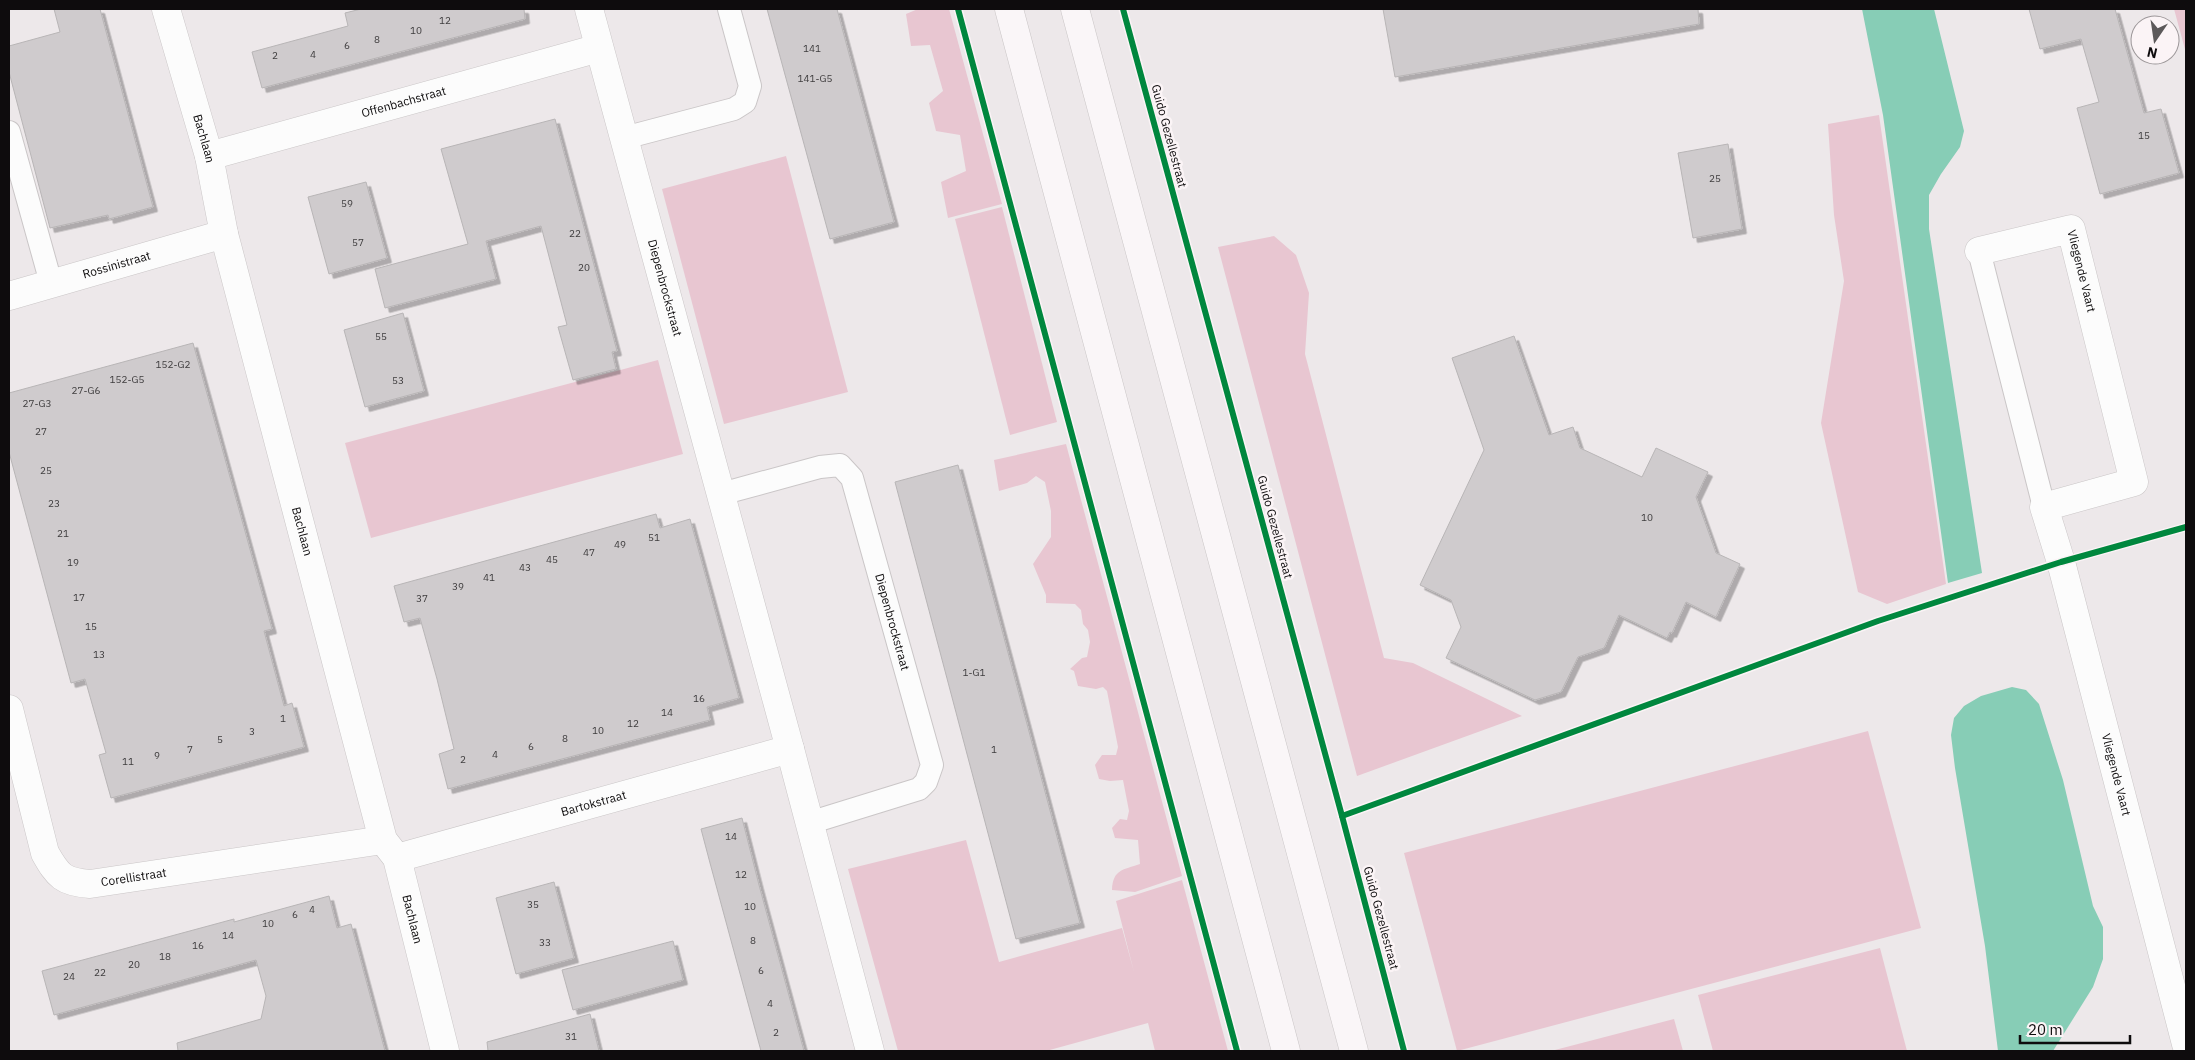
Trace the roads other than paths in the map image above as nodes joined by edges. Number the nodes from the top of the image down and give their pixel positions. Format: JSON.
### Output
{"nodes":[{"id":1,"x":166,"y":9,"type":"edge"},
{"id":2,"x":589,"y":9,"type":"edge"},
{"id":3,"x":729,"y":9,"type":"edge"},
{"id":4,"x":1009,"y":9,"type":"edge"},
{"id":5,"x":1075,"y":9,"type":"edge"},
{"id":6,"x":599,"y":48,"type":"junction"},
{"id":7,"x":9,"y":132,"type":"edge"},
{"id":8,"x":624,"y":138,"type":"junction"},
{"id":9,"x":209,"y":156,"type":"junction"},
{"id":10,"x":224,"y":234,"type":"junction"},
{"id":11,"x":1980,"y":252,"type":"joint"},
{"id":12,"x":51,"y":283,"type":"junction"},
{"id":13,"x":9,"y":296,"type":"edge"},
{"id":14,"x":721,"y":494,"type":"junction"},
{"id":15,"x":2044,"y":507,"type":"junction"},
{"id":16,"x":9,"y":709,"type":"edge"},
{"id":17,"x":790,"y":749,"type":"junction"},
{"id":18,"x":809,"y":823,"type":"junction"},
{"id":19,"x":390,"y":849,"type":"junction"},
{"id":20,"x":2186,"y":1044,"type":"edge"},
{"id":21,"x":445,"y":1051,"type":"edge"},
{"id":22,"x":870,"y":1051,"type":"edge"},
{"id":23,"x":1286,"y":1051,"type":"edge"},
{"id":24,"x":1354,"y":1051,"type":"edge"}],
"edges":[{"from":1,"to":9,"type":"street","name":"Bachlaan"},
{"from":2,"to":6,"type":"street","name":"Diepenbrockstraat"},
{"from":3,"to":8,"type":"lane"},
{"from":4,"to":23,"type":"main road"},
{"from":5,"to":24,"type":"main road"},
{"from":6,"to":8,"type":"street","name":"Diepenbrockstraat"},
{"from":6,"to":9,"type":"street","name":"Offenbachstraat"},
{"from":7,"to":12,"type":"lane"},
{"from":8,"to":14,"type":"street","name":"Diepenbrockstraat"},
{"from":9,"to":10,"type":"street","name":"Bachlaan"},
{"from":10,"to":12,"type":"street","name":"Rossinistraat"},
{"from":10,"to":19,"type":"street","name":"Bachlaan"},
{"from":11,"to":15,"type":"lane","name":"Vliegende Vaart"},
{"from":11,"to":15,"type":"street","name":"Vliegende Vaart"},
{"from":12,"to":13,"type":"street","name":"Rossinistraat"},
{"from":14,"to":17,"type":"street","name":"Diepenbrockstraat"},
{"from":14,"to":18,"type":"lane","name":"Diepenbrockstraat"},
{"from":15,"to":20,"type":"street","name":"Vliegende Vaart"},
{"from":16,"to":19,"type":"street","name":"Corellistraat"},
{"from":17,"to":18,"type":"street","name":"Diepenbrockstraat"},
{"from":17,"to":19,"type":"street","name":"Bartokstraat"},
{"from":18,"to":22,"type":"street","name":"Diepenbrockstraat"},
{"from":19,"to":21,"type":"street","name":"Bachlaan"}]}
